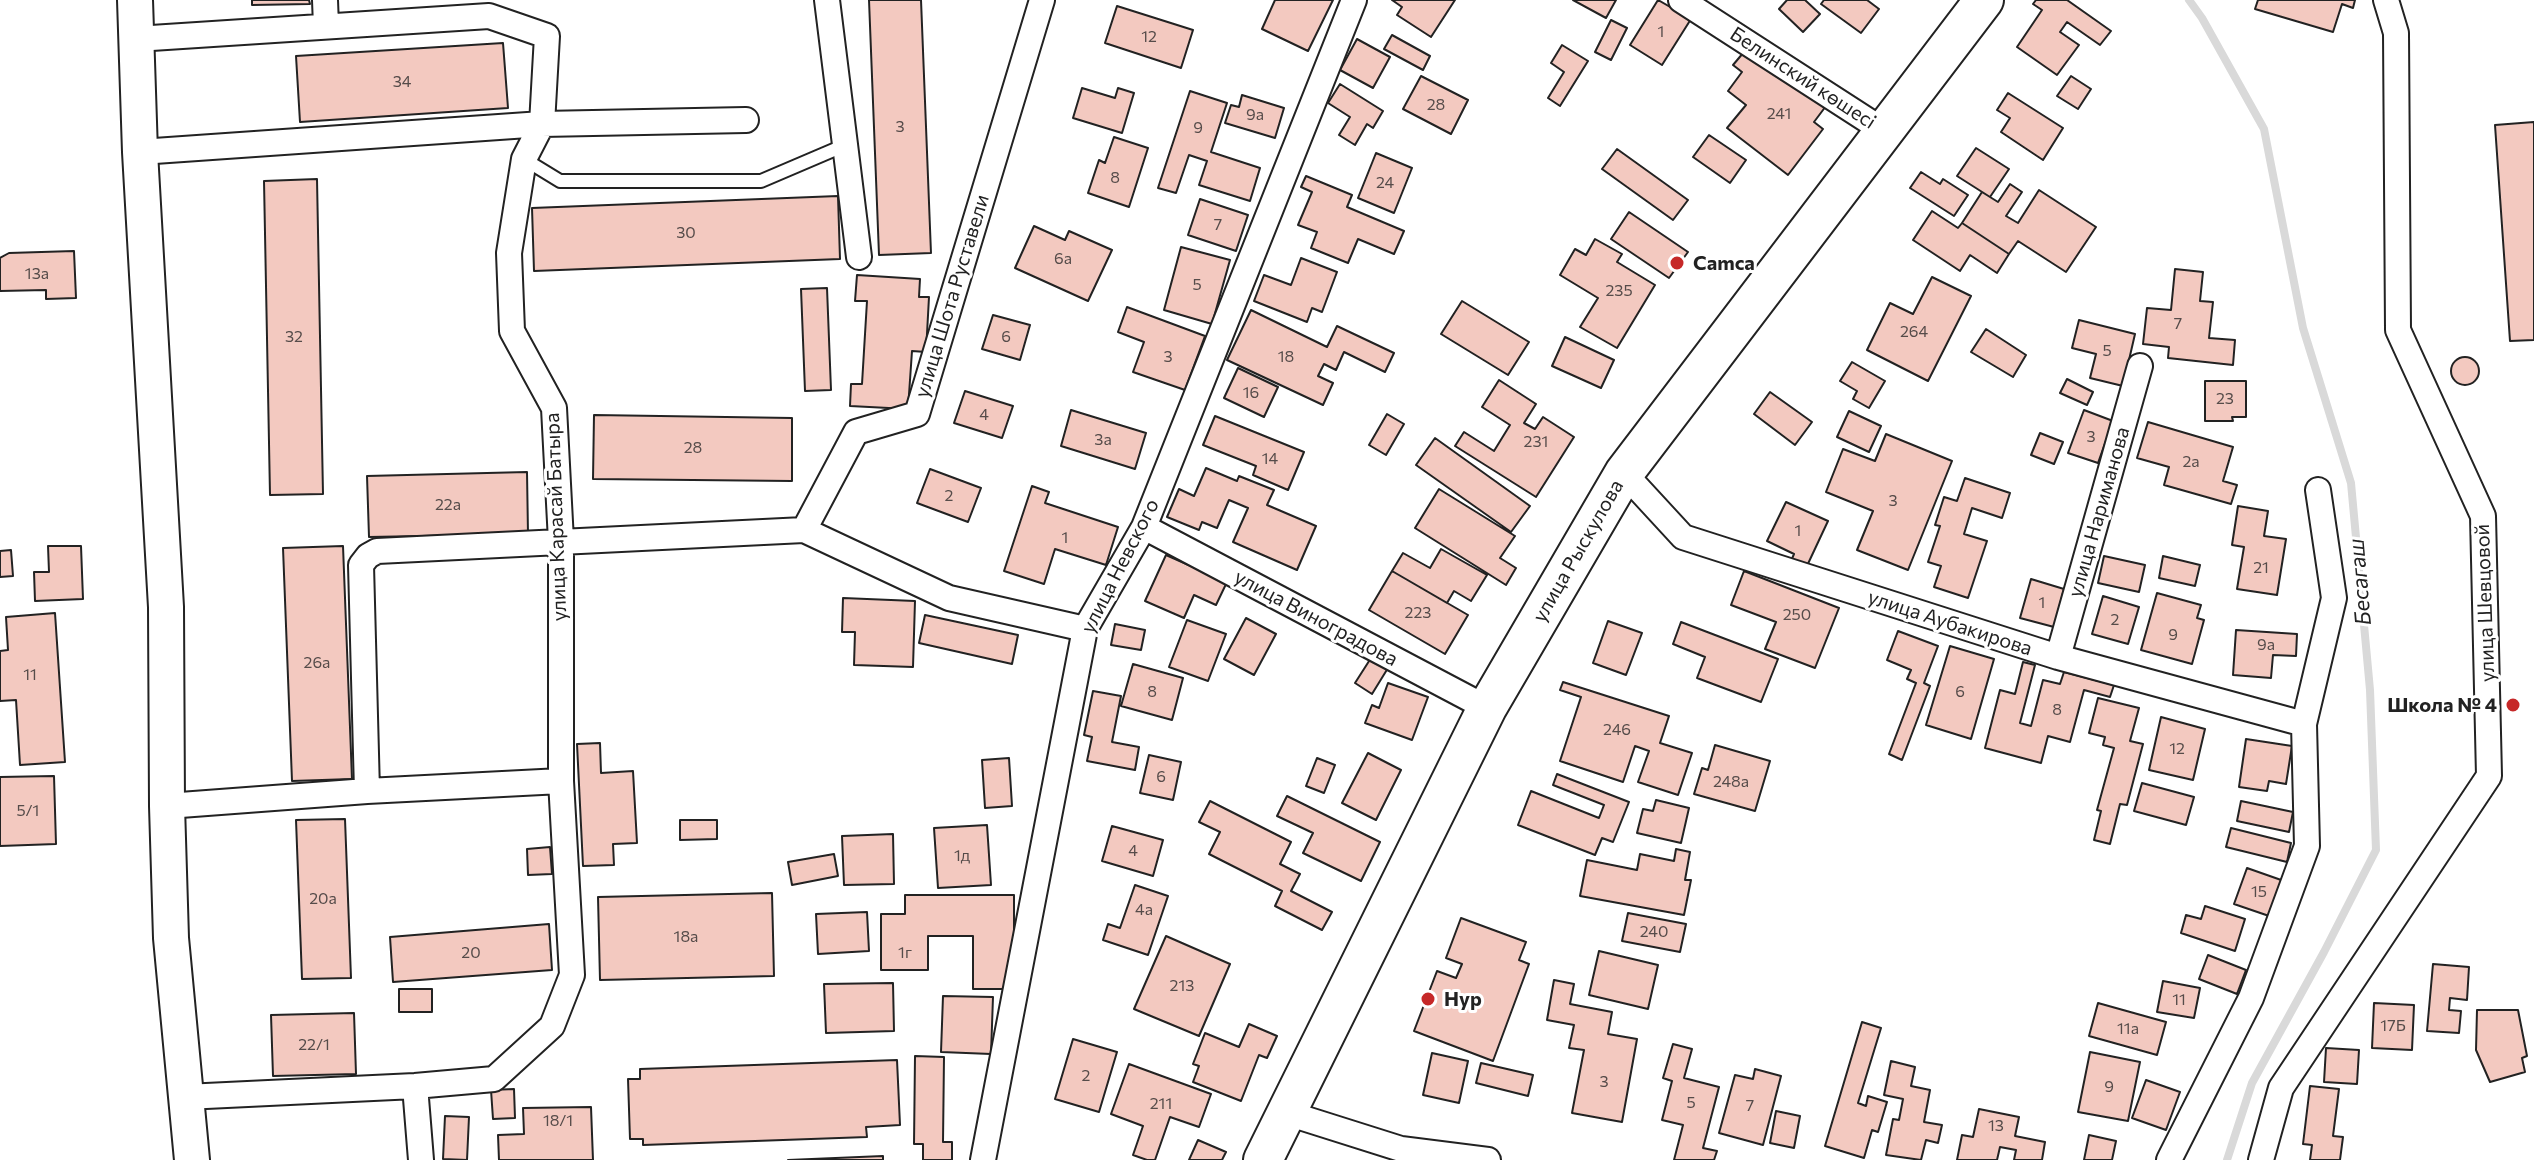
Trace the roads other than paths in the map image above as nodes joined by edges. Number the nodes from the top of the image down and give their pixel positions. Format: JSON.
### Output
{"nodes":[{"id":1,"x":135,"y":0,"type":"edge"},
{"id":2,"x":325,"y":0,"type":"edge"},
{"id":3,"x":827,"y":0,"type":"edge"},
{"id":4,"x":1042,"y":0,"type":"edge"},
{"id":5,"x":1354,"y":0,"type":"edge"},
{"id":6,"x":1681,"y":0,"type":"edge"},
{"id":7,"x":1984,"y":0,"type":"edge"},
{"id":8,"x":2386,"y":0,"type":"edge"},
{"id":9,"x":326,"y":26,"type":"junction"},
{"id":10,"x":136,"y":39,"type":"junction"},
{"id":11,"x":746,"y":120,"type":"dead end"},
{"id":12,"x":542,"y":124,"type":"junction"},
{"id":13,"x":1884,"y":131,"type":"junction"},
{"id":14,"x":843,"y":146,"type":"junction"},
{"id":15,"x":140,"y":152,"type":"junction"},
{"id":16,"x":524,"y":159,"type":"junction"},
{"id":17,"x":859,"y":257,"type":"dead end"},
{"id":18,"x":2140,"y":366,"type":"dead end"},
{"id":19,"x":1624,"y":473,"type":"junction"},
{"id":20,"x":2318,"y":490,"type":"dead end"},
{"id":21,"x":1144,"y":527,"type":"junction"},
{"id":22,"x":804,"y":530,"type":"junction"},
{"id":23,"x":561,"y":541,"type":"junction"},
{"id":24,"x":1085,"y":629,"type":"junction"},
{"id":25,"x":2058,"y":657,"type":"junction"},
{"id":26,"x":1487,"y":708,"type":"junction"},
{"id":27,"x":2304,"y":724,"type":"junction"},
{"id":28,"x":561,"y":781,"type":"junction"},
{"id":29,"x":367,"y":791,"type":"junction"},
{"id":30,"x":167,"y":806,"type":"junction"},
{"id":31,"x":415,"y":1086,"type":"junction"},
{"id":32,"x":185,"y":1097,"type":"junction"},
{"id":33,"x":1287,"y":1113,"type":"junction"},
{"id":34,"x":192,"y":1160,"type":"edge"},
{"id":35,"x":421,"y":1160,"type":"edge"},
{"id":36,"x":983,"y":1160,"type":"edge"},
{"id":37,"x":1263,"y":1160,"type":"edge"},
{"id":38,"x":1488,"y":1160,"type":"edge"},
{"id":39,"x":2169,"y":1160,"type":"edge"},
{"id":40,"x":2261,"y":1160,"type":"edge"}],
"edges":[{"from":1,"to":10,"type":"main road"},
{"from":2,"to":9,"type":"street"},
{"from":3,"to":14,"type":"street"},
{"from":4,"to":22,"type":"street","name":"улица Шота Руставели"},
{"from":5,"to":21,"type":"street","name":"улица Невского"},
{"from":6,"to":13,"type":"street","name":"Белинский көшесi"},
{"from":7,"to":13,"type":"main road","name":"улица Рыскулова"},
{"from":8,"to":40,"type":"street","name":"улица Шевцовой"},
{"from":9,"to":10,"type":"street","name":"улица Карасай Батыра"},
{"from":9,"to":12,"type":"street","name":"улица Карасай Батыра"},
{"from":10,"to":15,"type":"main road"},
{"from":11,"to":12,"type":"street"},
{"from":12,"to":15,"type":"street"},
{"from":12,"to":16,"type":"street","name":"улица Карасай Батыра"},
{"from":13,"to":19,"type":"main road","name":"улица Рыскулова"},
{"from":14,"to":16,"type":"lane"},
{"from":14,"to":17,"type":"street"},
{"from":15,"to":30,"type":"main road"},
{"from":16,"to":23,"type":"street","name":"улица Карасай Батыра"},
{"from":18,"to":25,"type":"street","name":"улица Нариманова"},
{"from":19,"to":25,"type":"street","name":"улица Аубакирова"},
{"from":19,"to":26,"type":"main road","name":"улица Рыскулова"},
{"from":20,"to":27,"type":"street"},
{"from":21,"to":24,"type":"street","name":"улица Невского"},
{"from":21,"to":26,"type":"street","name":"улица Виноградова"},
{"from":22,"to":23,"type":"street"},
{"from":22,"to":24,"type":"street"},
{"from":23,"to":28,"type":"street","name":"улица Карасай Батыра"},
{"from":23,"to":29,"type":"street"},
{"from":24,"to":36,"type":"street","name":"улица Невского"},
{"from":25,"to":27,"type":"street","name":"улица Аубакирова"},
{"from":26,"to":33,"type":"main road","name":"улица Рыскулова"},
{"from":27,"to":39,"type":"street"},
{"from":28,"to":29,"type":"street"},
{"from":28,"to":31,"type":"street","name":"улица Карасай Батыра"},
{"from":29,"to":30,"type":"street"},
{"from":30,"to":32,"type":"main road"},
{"from":31,"to":32,"type":"street","name":"улица Карасай Батыра"},
{"from":31,"to":35,"type":"street"},
{"from":32,"to":34,"type":"main road"},
{"from":33,"to":37,"type":"main road","name":"улица Рыскулова"},
{"from":33,"to":38,"type":"street"}]}
